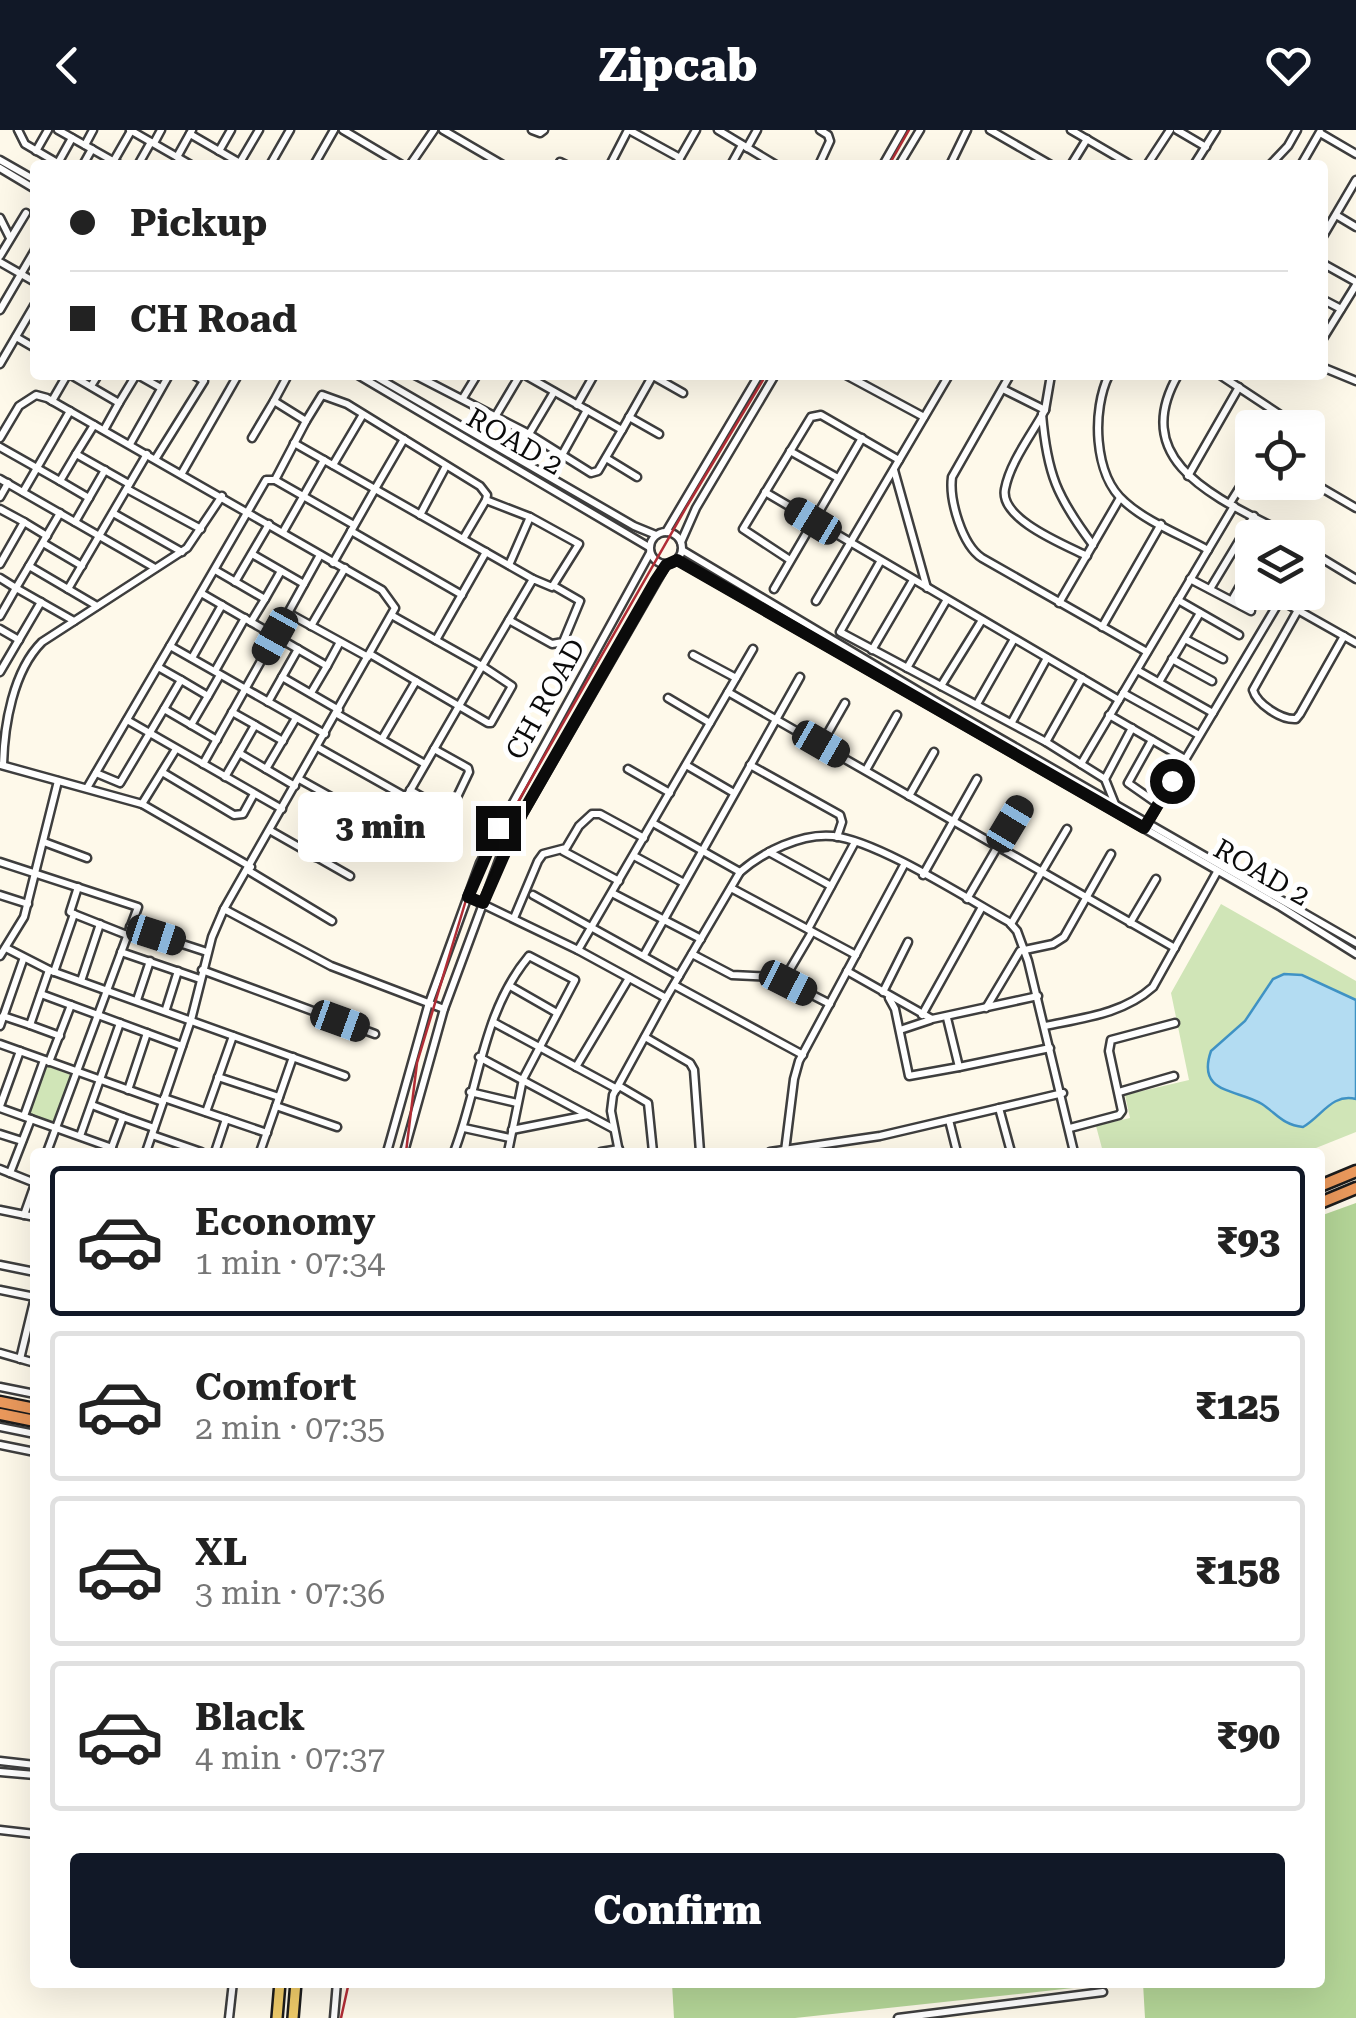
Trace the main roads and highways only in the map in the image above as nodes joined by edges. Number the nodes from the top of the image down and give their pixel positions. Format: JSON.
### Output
{"nodes":[{"id":1,"x":1356,"y":1172,"type":"edge"},
{"id":2,"x":1325,"y":1184,"type":"edge"},
{"id":3,"x":1356,"y":1188,"type":"edge"},
{"id":4,"x":1325,"y":1200,"type":"edge"},
{"id":5,"x":0,"y":1402,"type":"edge"},
{"id":6,"x":30,"y":1408,"type":"edge"},
{"id":7,"x":0,"y":1414,"type":"edge"},
{"id":8,"x":30,"y":1420,"type":"edge"},
{"id":9,"x":280,"y":1988,"type":"edge"},
{"id":10,"x":296,"y":1988,"type":"edge"},
{"id":11,"x":277,"y":2018,"type":"edge"},
{"id":12,"x":293,"y":2018,"type":"edge"}],
"edges":[{"from":1,"to":2,"type":"highway"},
{"from":3,"to":4,"type":"highway"},
{"from":5,"to":6,"type":"highway"},
{"from":7,"to":8,"type":"highway"},
{"from":9,"to":11,"type":"main road"},
{"from":10,"to":12,"type":"main road"}]}
